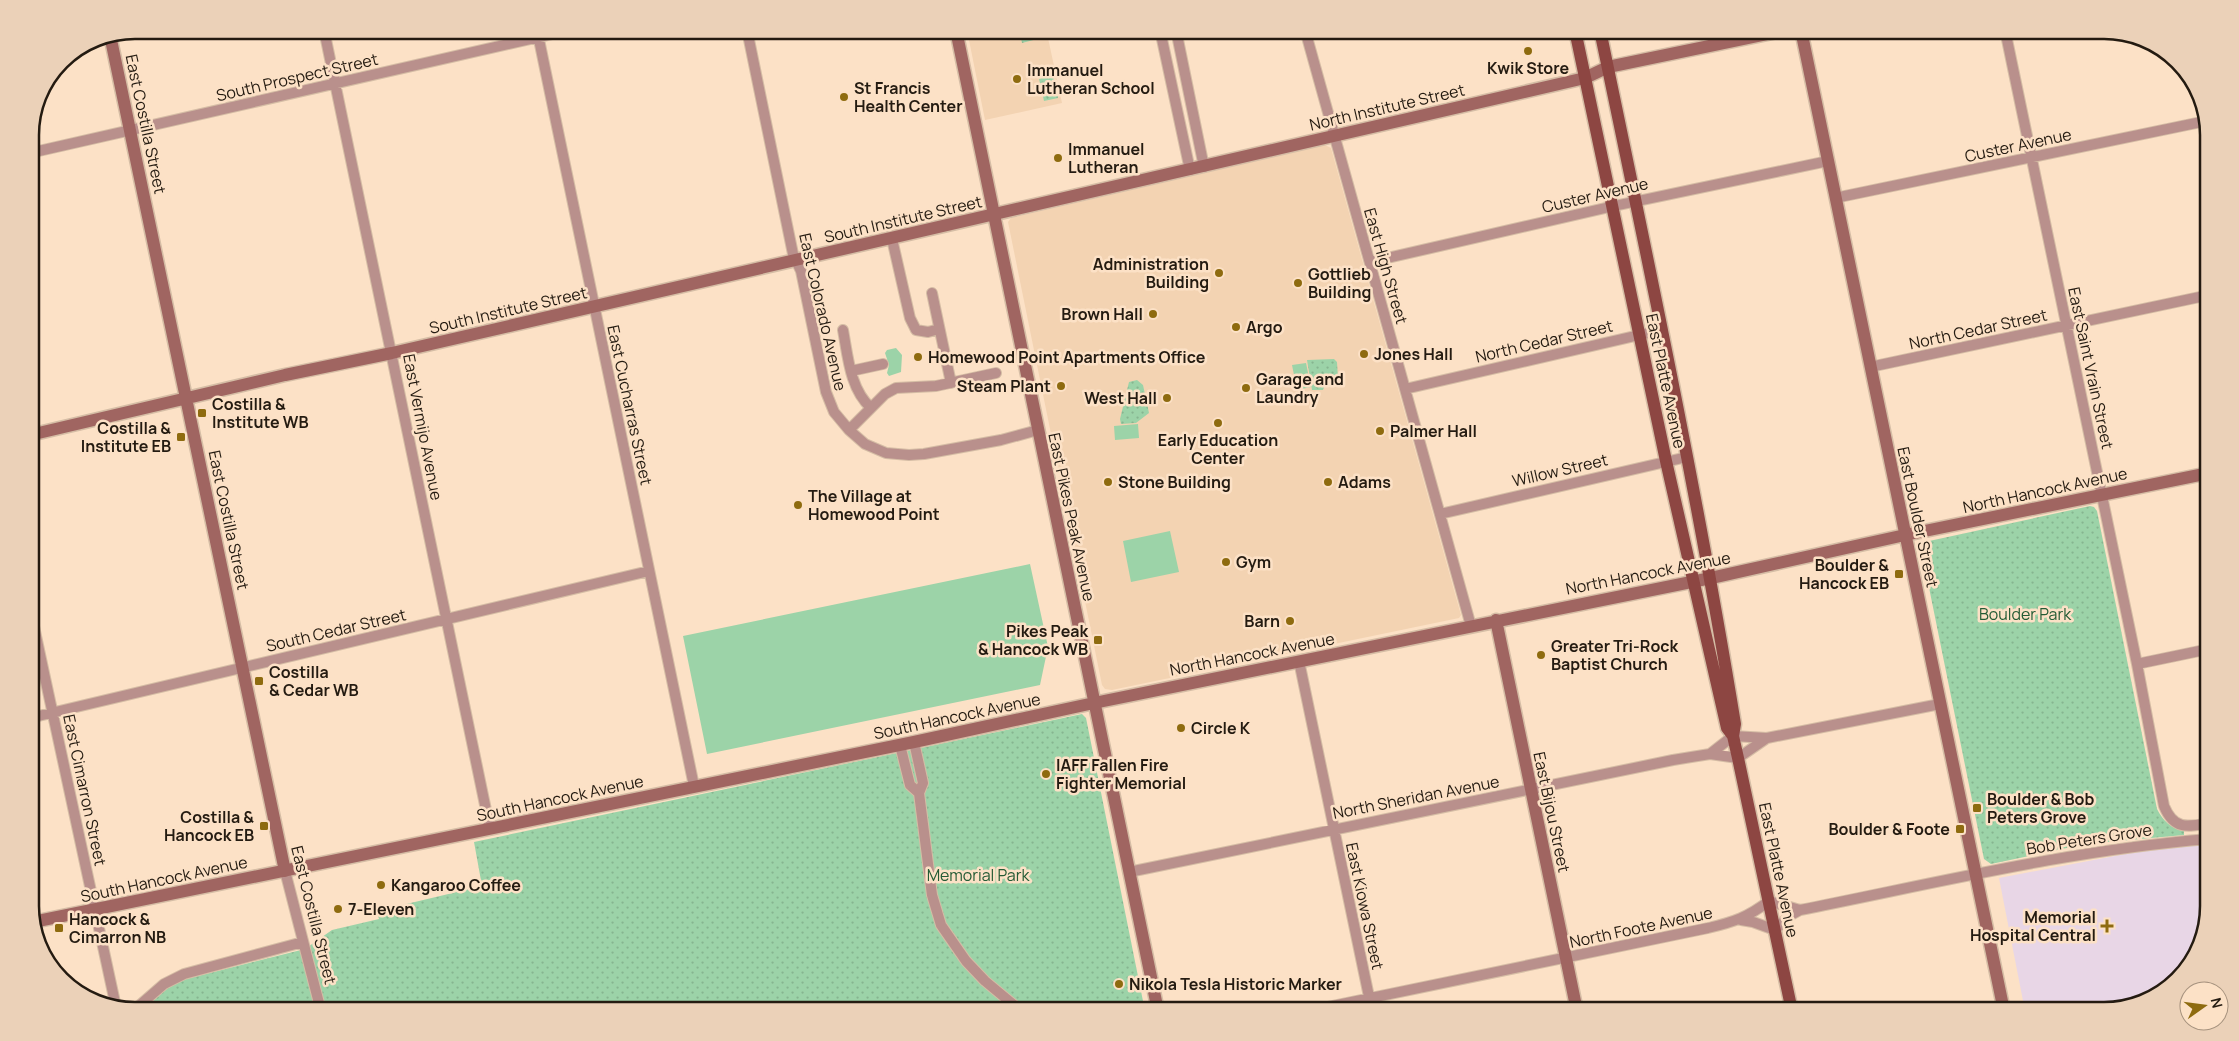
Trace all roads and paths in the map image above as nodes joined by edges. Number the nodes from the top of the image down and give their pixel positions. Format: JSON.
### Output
{"nodes":[{"id":1,"x":326,"y":39,"type":"edge"},
{"id":2,"x":518,"y":39,"type":"edge"},
{"id":3,"x":539,"y":39,"type":"edge"},
{"id":4,"x":749,"y":39,"type":"edge"},
{"id":5,"x":958,"y":39,"type":"edge"},
{"id":6,"x":1162,"y":39,"type":"edge"},
{"id":7,"x":1178,"y":39,"type":"edge"},
{"id":8,"x":1307,"y":39,"type":"edge"},
{"id":9,"x":1578,"y":39,"type":"edge"},
{"id":10,"x":1602,"y":39,"type":"edge"},
{"id":11,"x":1744,"y":39,"type":"edge"},
{"id":12,"x":1803,"y":39,"type":"edge"},
{"id":13,"x":2007,"y":39,"type":"edge"},
{"id":14,"x":111,"y":42,"type":"edge"},
{"id":15,"x":1608,"y":67,"type":"junction"},
{"id":16,"x":1585,"y":78,"type":"junction"},
{"id":17,"x":336,"y":84,"type":"junction"},
{"id":18,"x":2199,"y":122,"type":"edge"},
{"id":19,"x":130,"y":130,"type":"junction"},
{"id":20,"x":1333,"y":135,"type":"junction"},
{"id":21,"x":39,"y":151,"type":"edge"},
{"id":22,"x":2031,"y":157,"type":"junction"},
{"id":23,"x":1828,"y":161,"type":"junction"},
{"id":24,"x":1204,"y":166,"type":"junction"},
{"id":25,"x":1190,"y":170,"type":"junction"},
{"id":26,"x":1835,"y":198,"type":"junction"},
{"id":27,"x":1636,"y":201,"type":"junction"},
{"id":28,"x":1614,"y":206,"type":"junction"},
{"id":29,"x":993,"y":215,"type":"junction"},
{"id":30,"x":892,"y":239,"type":"junction"},
{"id":31,"x":797,"y":260,"type":"junction"},
{"id":32,"x":1370,"y":262,"type":"junction"},
{"id":33,"x":932,"y":293,"type":"dead end"},
{"id":34,"x":2200,"y":298,"type":"edge"},
{"id":35,"x":595,"y":307,"type":"junction"},
{"id":36,"x":2067,"y":326,"type":"junction"},
{"id":37,"x":939,"y":329,"type":"junction"},
{"id":38,"x":843,"y":330,"type":"dead end"},
{"id":39,"x":1661,"y":330,"type":"junction"},
{"id":40,"x":1640,"y":335,"type":"junction"},
{"id":41,"x":392,"y":353,"type":"junction"},
{"id":42,"x":883,"y":364,"type":"dead end"},
{"id":43,"x":1870,"y":367,"type":"junction"},
{"id":44,"x":851,"y":371,"type":"junction"},
{"id":45,"x":996,"y":373,"type":"dead end"},
{"id":46,"x":951,"y":383,"type":"junction"},
{"id":47,"x":1405,"y":389,"type":"junction"},
{"id":48,"x":187,"y":398,"type":"junction"},
{"id":49,"x":871,"y":408,"type":"junction"},
{"id":50,"x":849,"y":430,"type":"junction"},
{"id":51,"x":1038,"y":430,"type":"junction"},
{"id":52,"x":39,"y":433,"type":"edge"},
{"id":53,"x":1687,"y":457,"type":"junction"},
{"id":54,"x":1666,"y":461,"type":"junction"},
{"id":55,"x":2200,"y":475,"type":"edge"},
{"id":56,"x":2102,"y":495,"type":"junction"},
{"id":57,"x":1440,"y":514,"type":"junction"},
{"id":58,"x":1905,"y":535,"type":"junction"},
{"id":59,"x":650,"y":571,"type":"junction"},
{"id":60,"x":1711,"y":578,"type":"junction"},
{"id":61,"x":1692,"y":581,"type":"junction"},
{"id":62,"x":446,"y":620,"type":"junction"},
{"id":63,"x":1496,"y":620,"type":"junction"},
{"id":64,"x":1471,"y":626,"type":"junction"},
{"id":65,"x":39,"y":649,"type":"edge"},
{"id":66,"x":2200,"y":651,"type":"edge"},
{"id":67,"x":1299,"y":661,"type":"junction"},
{"id":68,"x":2137,"y":664,"type":"junction"},
{"id":69,"x":243,"y":668,"type":"junction"},
{"id":70,"x":1094,"y":703,"type":"junction"},
{"id":71,"x":1940,"y":704,"type":"junction"},
{"id":72,"x":53,"y":713,"type":"junction"},
{"id":73,"x":39,"y":716,"type":"edge"},
{"id":74,"x":1732,"y":736,"type":"junction"},
{"id":75,"x":1768,"y":738,"type":"junction"},
{"id":76,"x":914,"y":742,"type":"junction"},
{"id":77,"x":900,"y":745,"type":"junction"},
{"id":78,"x":1710,"y":754,"type":"junction"},
{"id":79,"x":1738,"y":758,"type":"junction"},
{"id":80,"x":694,"y":786,"type":"junction"},
{"id":81,"x":1532,"y":789,"type":"junction"},
{"id":82,"x":918,"y":793,"type":"junction"},
{"id":83,"x":2200,"y":824,"type":"edge"},
{"id":84,"x":490,"y":829,"type":"junction"},
{"id":85,"x":1333,"y":830,"type":"junction"},
{"id":86,"x":2200,"y":840,"type":"edge"},
{"id":87,"x":285,"y":871,"type":"junction"},
{"id":88,"x":1129,"y":872,"type":"junction"},
{"id":89,"x":1975,"y":874,"type":"junction"},
{"id":90,"x":1769,"y":901,"type":"junction"},
{"id":91,"x":95,"y":910,"type":"junction"},
{"id":92,"x":1800,"y":910,"type":"junction"},
{"id":93,"x":1739,"y":920,"type":"junction"},
{"id":94,"x":40,"y":921,"type":"edge"},
{"id":95,"x":1775,"y":930,"type":"junction"},
{"id":96,"x":303,"y":942,"type":"junction"},
{"id":97,"x":1565,"y":958,"type":"junction"},
{"id":98,"x":1369,"y":999,"type":"junction"},
{"id":99,"x":114,"y":1000,"type":"edge"},
{"id":100,"x":143,"y":1002,"type":"edge"},
{"id":101,"x":319,"y":1002,"type":"edge"},
{"id":102,"x":1010,"y":1002,"type":"edge"},
{"id":103,"x":1156,"y":1002,"type":"edge"},
{"id":104,"x":1354,"y":1002,"type":"edge"},
{"id":105,"x":1370,"y":1002,"type":"edge"},
{"id":106,"x":1574,"y":1002,"type":"edge"},
{"id":107,"x":1790,"y":1002,"type":"edge"},
{"id":108,"x":2002,"y":1002,"type":"edge"}],
"edges":[{"from":1,"to":17,"type":"street","name":"East Vermijo Avenue"},
{"from":2,"to":17,"type":"street","name":"South Prospect Street"},
{"from":3,"to":35,"type":"street","name":"East Cucharras Street"},
{"from":4,"to":31,"type":"street","name":"East Colorado Avenue"},
{"from":5,"to":29,"type":"street","name":"East Pikes Peak Avenue"},
{"from":6,"to":25,"type":"street"},
{"from":7,"to":24,"type":"street"},
{"from":8,"to":20,"type":"street","name":"East High Street"},
{"from":9,"to":16,"type":"main road","name":"East Platte Avenue"},
{"from":10,"to":15,"type":"main road","name":"East Platte Avenue"},
{"from":11,"to":15,"type":"street","name":"North Institute Street"},
{"from":12,"to":23,"type":"street","name":"East Boulder Street"},
{"from":13,"to":22,"type":"street","name":"East Saint Vrain Street"},
{"from":14,"to":19,"type":"street","name":"East Costilla Street"},
{"from":15,"to":16,"type":"street","name":"North Institute Street"},
{"from":15,"to":27,"type":"main road","name":"East Platte Avenue"},
{"from":16,"to":20,"type":"street","name":"North Institute Street"},
{"from":16,"to":28,"type":"main road","name":"East Platte Avenue"},
{"from":17,"to":19,"type":"street","name":"South Prospect Street"},
{"from":17,"to":41,"type":"street","name":"East Vermijo Avenue"},
{"from":18,"to":22,"type":"street","name":"Custer Avenue"},
{"from":19,"to":21,"type":"street","name":"South Prospect Street"},
{"from":19,"to":48,"type":"street","name":"East Costilla Street"},
{"from":20,"to":24,"type":"street","name":"North Institute Street"},
{"from":20,"to":32,"type":"street","name":"East High Street"},
{"from":22,"to":26,"type":"street","name":"Custer Avenue"},
{"from":22,"to":36,"type":"street","name":"East Saint Vrain Street"},
{"from":23,"to":26,"type":"street","name":"East Boulder Street"},
{"from":23,"to":27,"type":"street","name":"Custer Avenue"},
{"from":24,"to":25,"type":"street","name":"North Institute Street"},
{"from":25,"to":29,"type":"street","name":"North Institute Street"},
{"from":26,"to":43,"type":"street","name":"East Boulder Street"},
{"from":27,"to":28,"type":"street","name":"Custer Avenue"},
{"from":27,"to":39,"type":"main road","name":"East Platte Avenue"},
{"from":28,"to":32,"type":"street","name":"Custer Avenue"},
{"from":28,"to":40,"type":"main road","name":"East Platte Avenue"},
{"from":29,"to":30,"type":"street","name":"South Institute Street"},
{"from":29,"to":51,"type":"street","name":"East Pikes Peak Avenue"},
{"from":30,"to":31,"type":"street","name":"South Institute Street"},
{"from":30,"to":37,"type":"street"},
{"from":31,"to":35,"type":"street","name":"South Institute Street"},
{"from":31,"to":50,"type":"street","name":"East Colorado Avenue"},
{"from":32,"to":47,"type":"street","name":"East High Street"},
{"from":33,"to":37,"type":"street"},
{"from":34,"to":36,"type":"street","name":"North Cedar Street"},
{"from":35,"to":41,"type":"street","name":"South Institute Street"},
{"from":35,"to":59,"type":"street","name":"East Cucharras Street"},
{"from":36,"to":43,"type":"street","name":"North Cedar Street"},
{"from":36,"to":56,"type":"street","name":"East Saint Vrain Street"},
{"from":37,"to":46,"type":"street"},
{"from":38,"to":44,"type":"street"},
{"from":39,"to":40,"type":"street","name":"North Cedar Street"},
{"from":39,"to":53,"type":"main road","name":"East Platte Avenue"},
{"from":40,"to":47,"type":"street","name":"North Cedar Street"},
{"from":40,"to":54,"type":"main road","name":"East Platte Avenue"},
{"from":41,"to":48,"type":"street","name":"South Institute Street"},
{"from":41,"to":62,"type":"street","name":"East Vermijo Avenue"},
{"from":42,"to":44,"type":"street"},
{"from":43,"to":58,"type":"street","name":"East Boulder Street"},
{"from":44,"to":49,"type":"street"},
{"from":45,"to":46,"type":"street"},
{"from":46,"to":49,"type":"street"},
{"from":47,"to":57,"type":"street","name":"East High Street"},
{"from":48,"to":52,"type":"street","name":"South Institute Street"},
{"from":48,"to":69,"type":"street","name":"East Costilla Street"},
{"from":49,"to":50,"type":"street"},
{"from":50,"to":51,"type":"street","name":"East Colorado Avenue"},
{"from":51,"to":70,"type":"street","name":"East Pikes Peak Avenue"},
{"from":53,"to":54,"type":"street","name":"Willow Street"},
{"from":53,"to":60,"type":"main road","name":"East Platte Avenue"},
{"from":54,"to":57,"type":"street","name":"Willow Street"},
{"from":54,"to":61,"type":"main road","name":"East Platte Avenue"},
{"from":55,"to":56,"type":"street","name":"North Hancock Avenue"},
{"from":56,"to":58,"type":"street","name":"North Hancock Avenue"},
{"from":56,"to":68,"type":"street","name":"East Saint Vrain Street"},
{"from":57,"to":64,"type":"street","name":"East High Street"},
{"from":58,"to":60,"type":"street","name":"North Hancock Avenue"},
{"from":58,"to":71,"type":"street","name":"East Boulder Street"},
{"from":59,"to":62,"type":"street","name":"South Cedar Street"},
{"from":59,"to":80,"type":"street","name":"East Cucharras Street"},
{"from":60,"to":61,"type":"street","name":"North Hancock Avenue"},
{"from":60,"to":74,"type":"main road","name":"East Platte Avenue"},
{"from":61,"to":63,"type":"street","name":"North Hancock Avenue"},
{"from":61,"to":74,"type":"main road","name":"East Platte Avenue"},
{"from":62,"to":69,"type":"street","name":"South Cedar Street"},
{"from":62,"to":84,"type":"street","name":"East Vermijo Avenue"},
{"from":63,"to":64,"type":"street","name":"North Hancock Avenue"},
{"from":63,"to":81,"type":"street","name":"East Bijou Street"},
{"from":64,"to":67,"type":"street","name":"North Hancock Avenue"},
{"from":65,"to":72,"type":"street","name":"East Cimarron Street"},
{"from":66,"to":68,"type":"street"},
{"from":67,"to":70,"type":"street","name":"North Hancock Avenue"},
{"from":67,"to":85,"type":"street","name":"East Kiowa Street"},
{"from":68,"to":83,"type":"street","name":"East Saint Vrain Street"},
{"from":69,"to":72,"type":"street","name":"South Cedar Street"},
{"from":69,"to":87,"type":"street","name":"East Costilla Street"},
{"from":70,"to":76,"type":"street","name":"South Hancock Avenue"},
{"from":70,"to":88,"type":"street","name":"East Pikes Peak Avenue"},
{"from":71,"to":75,"type":"street"},
{"from":71,"to":89,"type":"street","name":"East Boulder Street"},
{"from":72,"to":73,"type":"street","name":"South Cedar Street"},
{"from":72,"to":91,"type":"street","name":"East Cimarron Street"},
{"from":74,"to":75,"type":"street"},
{"from":74,"to":78,"type":"street","name":"North Sheridan Avenue"},
{"from":74,"to":79,"type":"main road","name":"East Platte Avenue"},
{"from":75,"to":79,"type":"street"},
{"from":76,"to":77,"type":"street","name":"South Hancock Avenue"},
{"from":76,"to":82,"type":"street"},
{"from":77,"to":80,"type":"street","name":"South Hancock Avenue"},
{"from":77,"to":82,"type":"street"},
{"from":78,"to":79,"type":"street","name":"North Sheridan Avenue"},
{"from":78,"to":81,"type":"street","name":"North Sheridan Avenue"},
{"from":79,"to":90,"type":"main road","name":"East Platte Avenue"},
{"from":80,"to":84,"type":"street","name":"South Hancock Avenue"},
{"from":81,"to":85,"type":"street","name":"North Sheridan Avenue"},
{"from":81,"to":97,"type":"street","name":"East Bijou Street"},
{"from":82,"to":102,"type":"street"},
{"from":84,"to":87,"type":"street","name":"South Hancock Avenue"},
{"from":85,"to":88,"type":"street","name":"North Sheridan Avenue"},
{"from":85,"to":98,"type":"street","name":"East Kiowa Street"},
{"from":86,"to":89,"type":"street","name":"Bob Peters Grove"},
{"from":87,"to":91,"type":"street","name":"South Hancock Avenue"},
{"from":87,"to":96,"type":"street","name":"East Costilla Street"},
{"from":88,"to":103,"type":"street","name":"East Pikes Peak Avenue"},
{"from":89,"to":92,"type":"street"},
{"from":89,"to":108,"type":"street","name":"East Boulder Street"},
{"from":90,"to":92,"type":"street"},
{"from":90,"to":93,"type":"street","name":"North Foote Avenue"},
{"from":90,"to":95,"type":"main road","name":"East Platte Avenue"},
{"from":91,"to":94,"type":"street","name":"South Hancock Avenue"},
{"from":91,"to":99,"type":"street","name":"East Cimarron Street"},
{"from":92,"to":95,"type":"street"},
{"from":93,"to":95,"type":"street"},
{"from":93,"to":97,"type":"street","name":"North Foote Avenue"},
{"from":95,"to":107,"type":"main road","name":"East Platte Avenue"},
{"from":96,"to":100,"type":"street"},
{"from":96,"to":101,"type":"street","name":"East Costilla Street"},
{"from":97,"to":98,"type":"street","name":"North Foote Avenue"},
{"from":97,"to":106,"type":"street","name":"East Bijou Street"},
{"from":98,"to":104,"type":"street","name":"North Foote Avenue"},
{"from":98,"to":105,"type":"street","name":"East Kiowa Street"}]}
